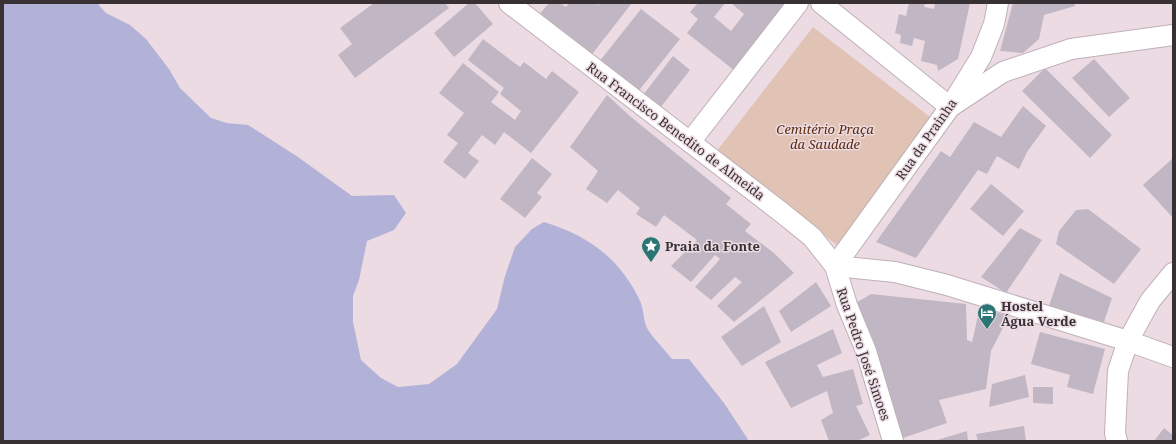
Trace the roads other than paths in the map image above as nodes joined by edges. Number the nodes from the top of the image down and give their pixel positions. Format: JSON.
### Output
{"nodes":[{"id":1,"x":509,"y":3,"type":"edge"},
{"id":2,"x":798,"y":3,"type":"edge"},
{"id":3,"x":821,"y":3,"type":"edge"},
{"id":4,"x":998,"y":3,"type":"edge"},
{"id":5,"x":1173,"y":35,"type":"edge"},
{"id":6,"x":950,"y":107,"type":"junction"},
{"id":7,"x":690,"y":142,"type":"junction"},
{"id":8,"x":835,"y":266,"type":"junction"},
{"id":9,"x":1173,"y":273,"type":"edge"},
{"id":10,"x":1128,"y":340,"type":"junction"},
{"id":11,"x":1173,"y":358,"type":"edge"},
{"id":12,"x":893,"y":441,"type":"edge"},
{"id":13,"x":1116,"y":441,"type":"edge"}],
"edges":[{"from":1,"to":7,"type":"street","name":"Rua Francisco Benedito de Almeida"},
{"from":2,"to":7,"type":"street"},
{"from":3,"to":6,"type":"street"},
{"from":4,"to":6,"type":"street","name":"Rua da Prainha"},
{"from":5,"to":6,"type":"street"},
{"from":6,"to":8,"type":"street","name":"Rua da Prainha"},
{"from":7,"to":8,"type":"street","name":"Rua Francisco Benedito de Almeida"},
{"from":8,"to":10,"type":"street"},
{"from":8,"to":12,"type":"street","name":"Rua Pedro José Simoes"},
{"from":9,"to":10,"type":"street"},
{"from":10,"to":11,"type":"street"},
{"from":10,"to":13,"type":"street"}]}
